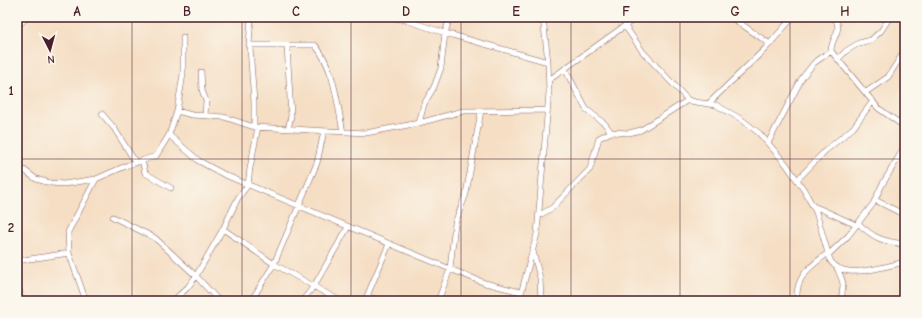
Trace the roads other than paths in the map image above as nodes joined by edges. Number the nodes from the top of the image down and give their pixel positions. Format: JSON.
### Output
{"nodes":[{"id":1,"x":28,"y":17,"type":"edge"},
{"id":2,"x":251,"y":17,"type":"edge"},
{"id":3,"x":391,"y":17,"type":"edge"},
{"id":4,"x":402,"y":17,"type":"edge"},
{"id":5,"x":450,"y":17,"type":"edge"},
{"id":6,"x":543,"y":17,"type":"edge"},
{"id":7,"x":637,"y":17,"type":"edge"},
{"id":8,"x":731,"y":17,"type":"edge"},
{"id":9,"x":793,"y":17,"type":"edge"},
{"id":10,"x":834,"y":17,"type":"edge"},
{"id":11,"x":890,"y":17,"type":"edge"},
{"id":12,"x":408,"y":21,"type":"junction"},
{"id":13,"x":17,"y":26,"type":"edge"},
{"id":14,"x":625,"y":26,"type":"junction"},
{"id":15,"x":445,"y":33,"type":"junction"},
{"id":16,"x":183,"y":37,"type":"dead end"},
{"id":17,"x":770,"y":44,"type":"junction"},
{"id":18,"x":287,"y":45,"type":"junction"},
{"id":19,"x":250,"y":48,"type":"dead end"},
{"id":20,"x":831,"y":50,"type":"junction"},
{"id":21,"x":905,"y":50,"type":"edge"},
{"id":22,"x":838,"y":59,"type":"junction"},
{"id":23,"x":548,"y":62,"type":"junction"},
{"id":24,"x":565,"y":69,"type":"junction"},
{"id":25,"x":202,"y":72,"type":"dead end"},
{"id":26,"x":549,"y":80,"type":"junction"},
{"id":27,"x":866,"y":92,"type":"junction"},
{"id":28,"x":688,"y":100,"type":"junction"},
{"id":29,"x":873,"y":101,"type":"junction"},
{"id":30,"x":708,"y":104,"type":"junction"},
{"id":31,"x":177,"y":110,"type":"junction"},
{"id":32,"x":547,"y":110,"type":"junction"},
{"id":33,"x":481,"y":111,"type":"junction"},
{"id":34,"x":102,"y":114,"type":"dead end"},
{"id":35,"x":205,"y":116,"type":"junction"},
{"id":36,"x":419,"y":123,"type":"junction"},
{"id":37,"x":256,"y":127,"type":"junction"},
{"id":38,"x":905,"y":127,"type":"edge"},
{"id":39,"x":288,"y":129,"type":"junction"},
{"id":40,"x":324,"y":131,"type":"junction"},
{"id":41,"x":343,"y":132,"type":"junction"},
{"id":42,"x":611,"y":132,"type":"junction"},
{"id":43,"x":169,"y":135,"type":"junction"},
{"id":44,"x":768,"y":143,"type":"junction"},
{"id":45,"x":905,"y":146,"type":"edge"},
{"id":46,"x":142,"y":160,"type":"junction"},
{"id":47,"x":136,"y":163,"type":"junction"},
{"id":48,"x":17,"y":171,"type":"edge"},
{"id":49,"x":96,"y":179,"type":"junction"},
{"id":50,"x":797,"y":180,"type":"junction"},
{"id":51,"x":248,"y":185,"type":"junction"},
{"id":52,"x":171,"y":188,"type":"dead end"},
{"id":53,"x":875,"y":200,"type":"junction"},
{"id":54,"x":298,"y":206,"type":"junction"},
{"id":55,"x":813,"y":206,"type":"junction"},
{"id":56,"x":905,"y":215,"type":"edge"},
{"id":57,"x":538,"y":216,"type":"junction"},
{"id":58,"x":114,"y":217,"type":"dead end"},
{"id":59,"x":857,"y":224,"type":"junction"},
{"id":60,"x":348,"y":227,"type":"junction"},
{"id":61,"x":223,"y":229,"type":"junction"},
{"id":62,"x":389,"y":244,"type":"junction"},
{"id":63,"x":905,"y":244,"type":"edge"},
{"id":64,"x":532,"y":250,"type":"junction"},
{"id":65,"x":69,"y":253,"type":"junction"},
{"id":66,"x":828,"y":254,"type":"junction"},
{"id":67,"x":17,"y":261,"type":"edge"},
{"id":68,"x":905,"y":262,"type":"edge"},
{"id":69,"x":274,"y":264,"type":"junction"},
{"id":70,"x":836,"y":268,"type":"junction"},
{"id":71,"x":450,"y":269,"type":"junction"},
{"id":72,"x":17,"y":273,"type":"edge"},
{"id":73,"x":196,"y":276,"type":"junction"},
{"id":74,"x":314,"y":286,"type":"junction"},
{"id":75,"x":521,"y":292,"type":"junction"},
{"id":76,"x":366,"y":299,"type":"edge"},
{"id":77,"x":21,"y":301,"type":"edge"},
{"id":78,"x":86,"y":301,"type":"edge"},
{"id":79,"x":174,"y":301,"type":"edge"},
{"id":80,"x":218,"y":301,"type":"edge"},
{"id":81,"x":251,"y":301,"type":"edge"},
{"id":82,"x":302,"y":301,"type":"edge"},
{"id":83,"x":340,"y":301,"type":"edge"},
{"id":84,"x":382,"y":301,"type":"edge"},
{"id":85,"x":438,"y":301,"type":"edge"},
{"id":86,"x":519,"y":301,"type":"edge"},
{"id":87,"x":541,"y":301,"type":"edge"},
{"id":88,"x":797,"y":301,"type":"edge"},
{"id":89,"x":842,"y":301,"type":"edge"}],
"edges":[{"from":1,"to":13,"type":"street"},
{"from":2,"to":18,"type":"street"},
{"from":3,"to":12,"type":"street"},
{"from":4,"to":12,"type":"street"},
{"from":5,"to":15,"type":"street"},
{"from":6,"to":23,"type":"street"},
{"from":7,"to":14,"type":"street"},
{"from":8,"to":17,"type":"street"},
{"from":9,"to":17,"type":"street"},
{"from":10,"to":20,"type":"street"},
{"from":11,"to":22,"type":"street"},
{"from":12,"to":15,"type":"street"},
{"from":14,"to":24,"type":"street"},
{"from":14,"to":28,"type":"street"},
{"from":15,"to":23,"type":"street"},
{"from":15,"to":36,"type":"street"},
{"from":16,"to":31,"type":"street"},
{"from":17,"to":30,"type":"street"},
{"from":18,"to":39,"type":"street"},
{"from":18,"to":41,"type":"street"},
{"from":19,"to":37,"type":"street"},
{"from":20,"to":22,"type":"street"},
{"from":20,"to":44,"type":"street"},
{"from":21,"to":27,"type":"street"},
{"from":22,"to":27,"type":"street"},
{"from":23,"to":26,"type":"street"},
{"from":24,"to":26,"type":"street"},
{"from":24,"to":42,"type":"street"},
{"from":25,"to":35,"type":"street"},
{"from":26,"to":32,"type":"street"},
{"from":27,"to":29,"type":"street"},
{"from":28,"to":30,"type":"street"},
{"from":28,"to":42,"type":"street"},
{"from":29,"to":38,"type":"street"},
{"from":29,"to":50,"type":"street"},
{"from":30,"to":44,"type":"street"},
{"from":31,"to":35,"type":"street"},
{"from":31,"to":43,"type":"street"},
{"from":32,"to":33,"type":"street"},
{"from":32,"to":57,"type":"street"},
{"from":33,"to":36,"type":"street"},
{"from":33,"to":71,"type":"street"},
{"from":34,"to":47,"type":"street"},
{"from":35,"to":37,"type":"street"},
{"from":36,"to":41,"type":"street"},
{"from":37,"to":39,"type":"street"},
{"from":37,"to":51,"type":"street"},
{"from":39,"to":40,"type":"street"},
{"from":40,"to":41,"type":"street"},
{"from":40,"to":54,"type":"street"},
{"from":42,"to":57,"type":"street"},
{"from":43,"to":46,"type":"street"},
{"from":43,"to":51,"type":"street"},
{"from":44,"to":50,"type":"street"},
{"from":45,"to":53,"type":"street"},
{"from":46,"to":47,"type":"street"},
{"from":46,"to":52,"type":"street"},
{"from":47,"to":49,"type":"street"},
{"from":48,"to":49,"type":"street"},
{"from":49,"to":65,"type":"street"},
{"from":50,"to":55,"type":"street"},
{"from":51,"to":54,"type":"street"},
{"from":51,"to":61,"type":"street"},
{"from":53,"to":56,"type":"street"},
{"from":53,"to":59,"type":"street"},
{"from":54,"to":60,"type":"street"},
{"from":54,"to":69,"type":"street"},
{"from":55,"to":59,"type":"street"},
{"from":55,"to":66,"type":"street"},
{"from":57,"to":64,"type":"street"},
{"from":58,"to":73,"type":"street"},
{"from":59,"to":63,"type":"street"},
{"from":59,"to":66,"type":"street"},
{"from":60,"to":62,"type":"street"},
{"from":60,"to":74,"type":"street"},
{"from":61,"to":69,"type":"street"},
{"from":61,"to":73,"type":"street"},
{"from":62,"to":71,"type":"street"},
{"from":62,"to":76,"type":"street"},
{"from":64,"to":75,"type":"street"},
{"from":64,"to":87,"type":"street"},
{"from":65,"to":67,"type":"street"},
{"from":65,"to":78,"type":"street"},
{"from":66,"to":70,"type":"street"},
{"from":66,"to":88,"type":"street"},
{"from":68,"to":70,"type":"street"},
{"from":69,"to":74,"type":"street"},
{"from":69,"to":81,"type":"street"},
{"from":70,"to":89,"type":"street"},
{"from":71,"to":75,"type":"street"},
{"from":71,"to":85,"type":"street"},
{"from":72,"to":77,"type":"street"},
{"from":73,"to":79,"type":"street"},
{"from":73,"to":80,"type":"street"},
{"from":74,"to":82,"type":"street"},
{"from":74,"to":83,"type":"street"},
{"from":75,"to":86,"type":"street"},
{"from":76,"to":84,"type":"street"}]}
